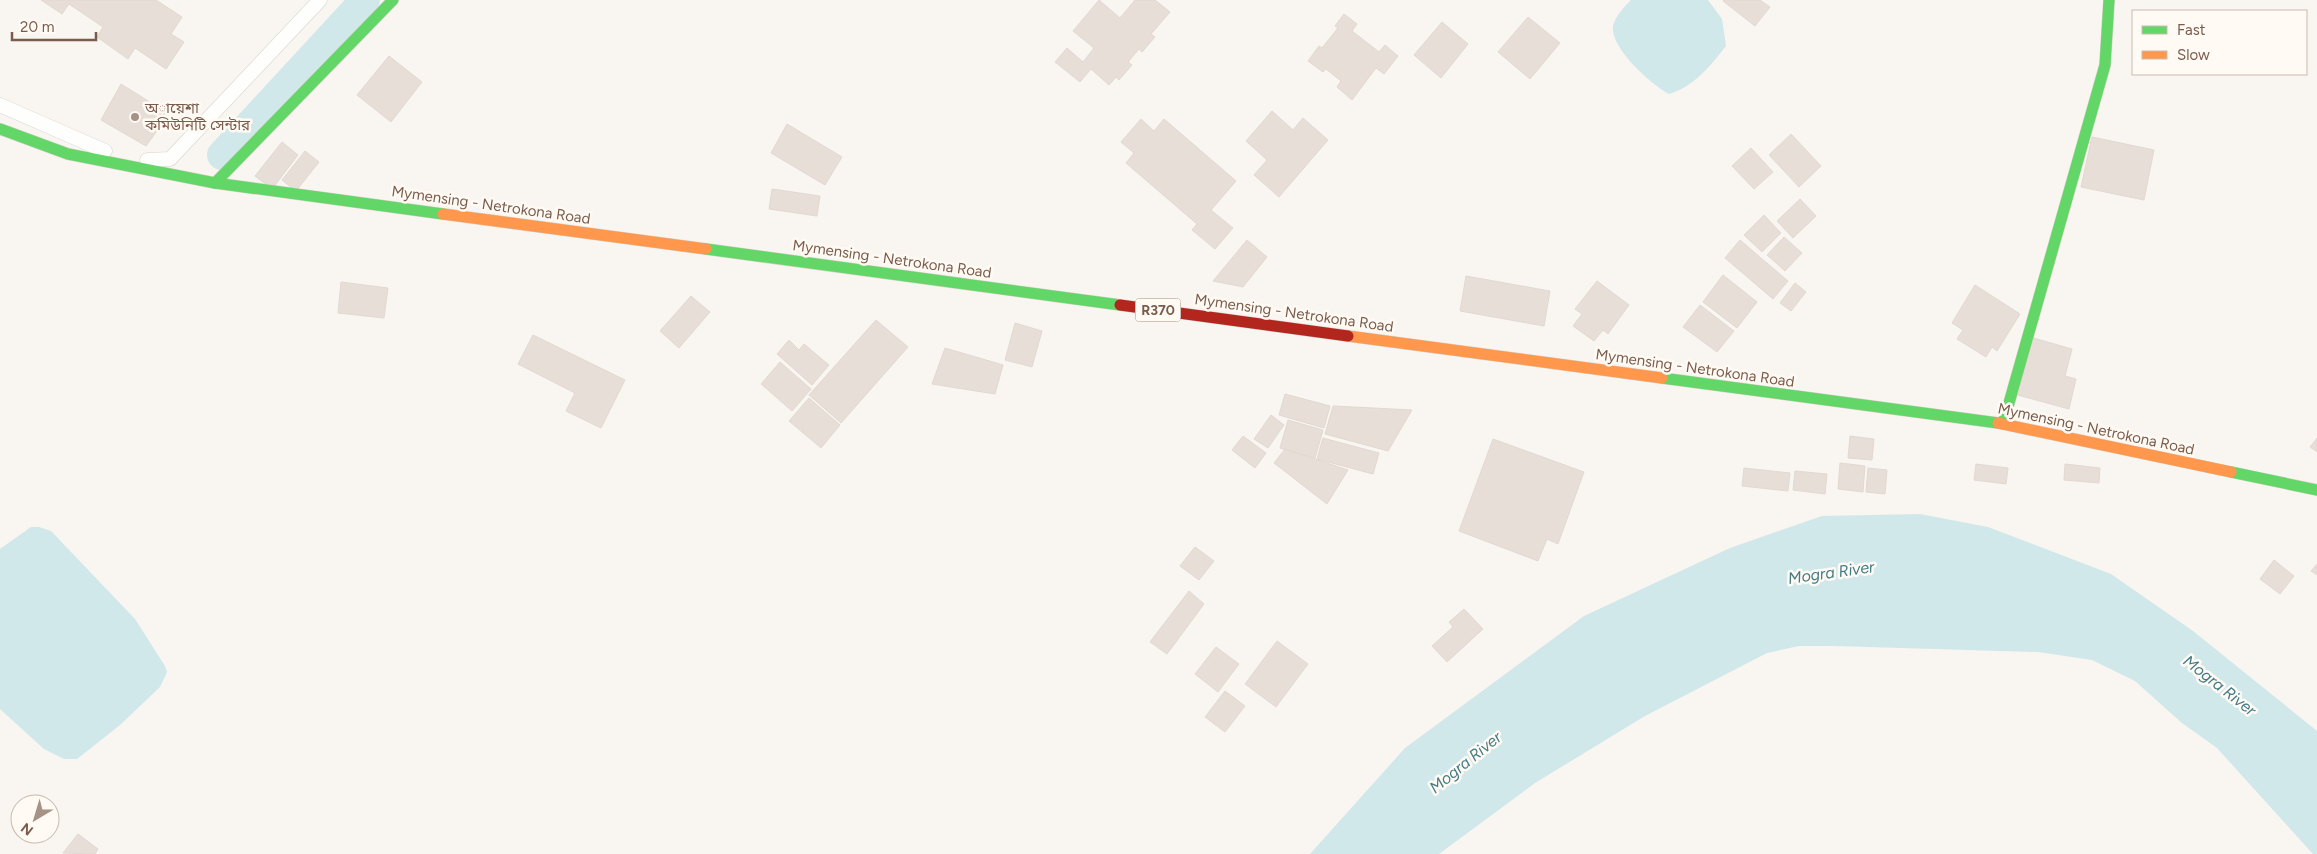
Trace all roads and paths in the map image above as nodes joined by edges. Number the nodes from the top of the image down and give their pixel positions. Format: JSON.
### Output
{"nodes":[{"id":1,"x":320,"y":0,"type":"edge"},
{"id":2,"x":394,"y":0,"type":"edge"},
{"id":3,"x":2109,"y":0,"type":"edge"},
{"id":4,"x":0,"y":105,"type":"edge"},
{"id":5,"x":0,"y":129,"type":"edge"},
{"id":6,"x":215,"y":183,"type":"junction"},
{"id":7,"x":2002,"y":424,"type":"junction"},
{"id":8,"x":2317,"y":490,"type":"edge"}],
"edges":[{"from":1,"to":4,"type":"lane"},
{"from":2,"to":6,"type":"main road"},
{"from":3,"to":7,"type":"main road"},
{"from":5,"to":6,"type":"main road","name":"Mymensing - Netrokona Road","number":"R370"},
{"from":6,"to":7,"type":"main road","name":"Mymensing - Netrokona Road","number":"R370"},
{"from":7,"to":8,"type":"main road","name":"Mymensing - Netrokona Road","number":"R370"}]}
